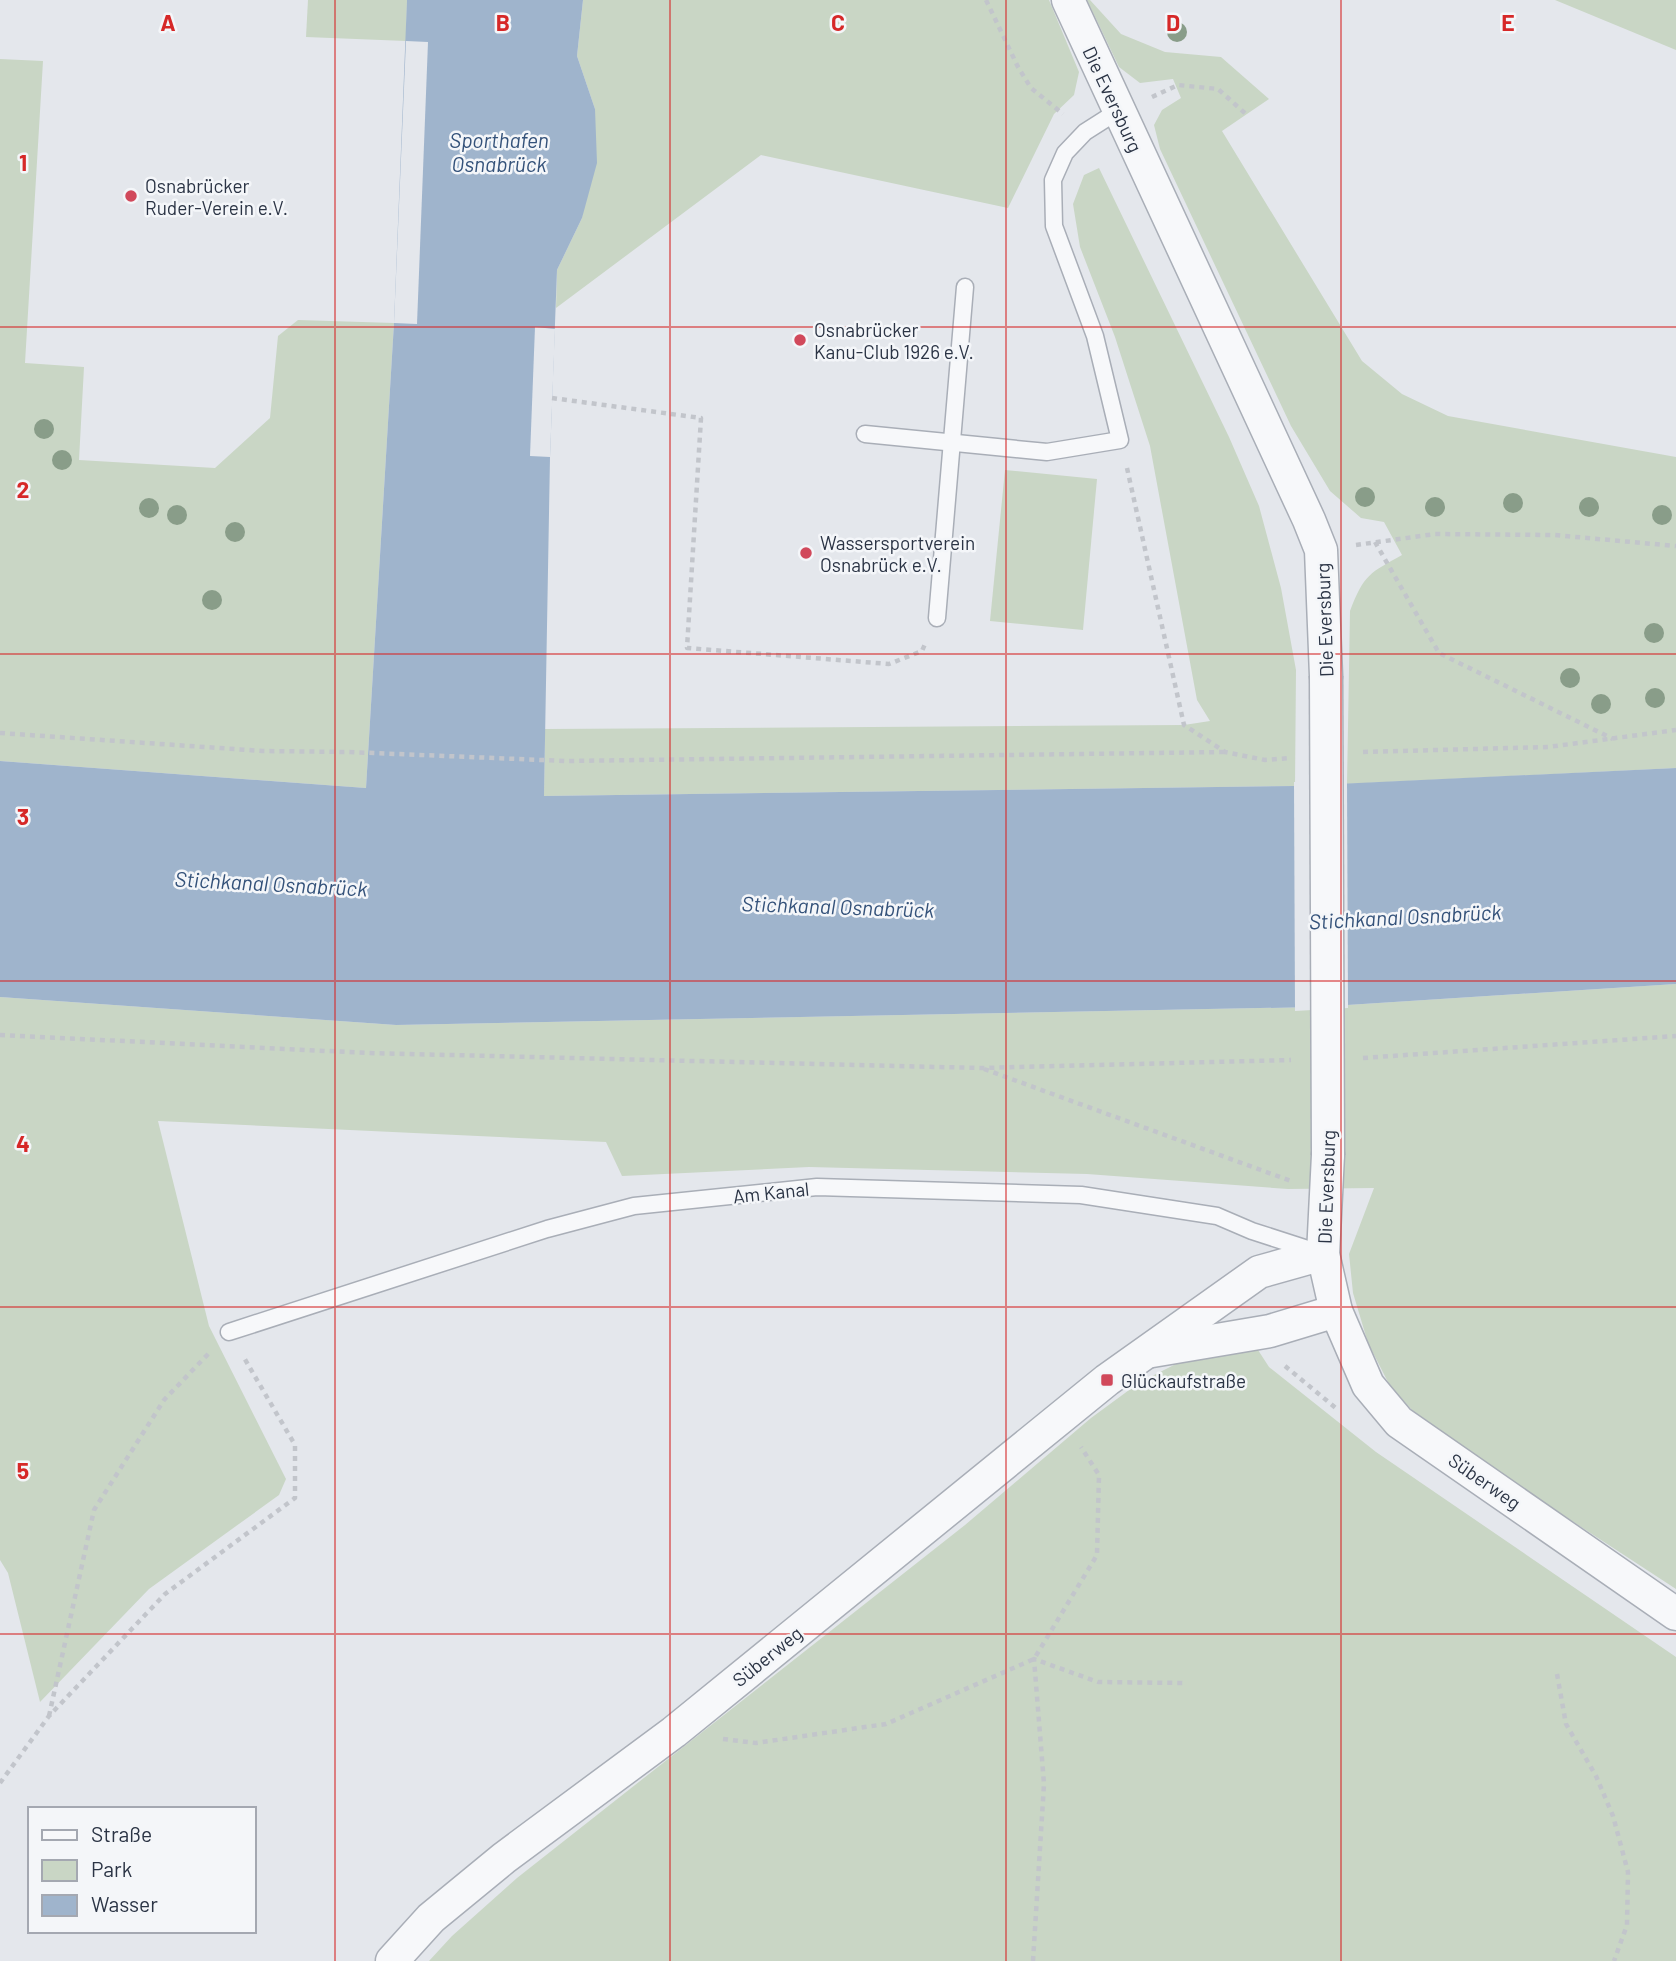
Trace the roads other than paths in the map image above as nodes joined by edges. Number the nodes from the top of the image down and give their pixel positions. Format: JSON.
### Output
{"nodes":[{"id":1,"x":1068,"y":0,"type":"edge"},
{"id":2,"x":1118,"y":111,"type":"junction"},
{"id":3,"x":965,"y":287,"type":"dead end"},
{"id":4,"x":865,"y":434,"type":"dead end"},
{"id":5,"x":950,"y":443,"type":"junction"},
{"id":6,"x":937,"y":618,"type":"road end"},
{"id":7,"x":1323,"y":1254,"type":"junction"},
{"id":8,"x":1336,"y":1311,"type":"junction"},
{"id":9,"x":229,"y":1332,"type":"road end"},
{"id":10,"x":1144,"y":1353,"type":"junction"},
{"id":11,"x":1676,"y":1614,"type":"edge"},
{"id":12,"x":392,"y":1961,"type":"edge"}],
"edges":[{"from":1,"to":2,"type":"street","name":"Die Eversburg"},
{"from":2,"to":5,"type":"lane"},
{"from":2,"to":7,"type":"street","name":"Die Eversburg","bridge":true},
{"from":3,"to":5,"type":"lane"},
{"from":4,"to":5,"type":"lane"},
{"from":5,"to":6,"type":"lane"},
{"from":7,"to":8,"type":"street","name":"Süberweg"},
{"from":7,"to":9,"type":"lane","name":"Am Kanal"},
{"from":7,"to":10,"type":"street","name":"Süberweg"},
{"from":8,"to":10,"type":"street","name":"Süberweg"},
{"from":8,"to":11,"type":"street","name":"Süberweg"},
{"from":10,"to":12,"type":"street","name":"Süberweg"}]}
